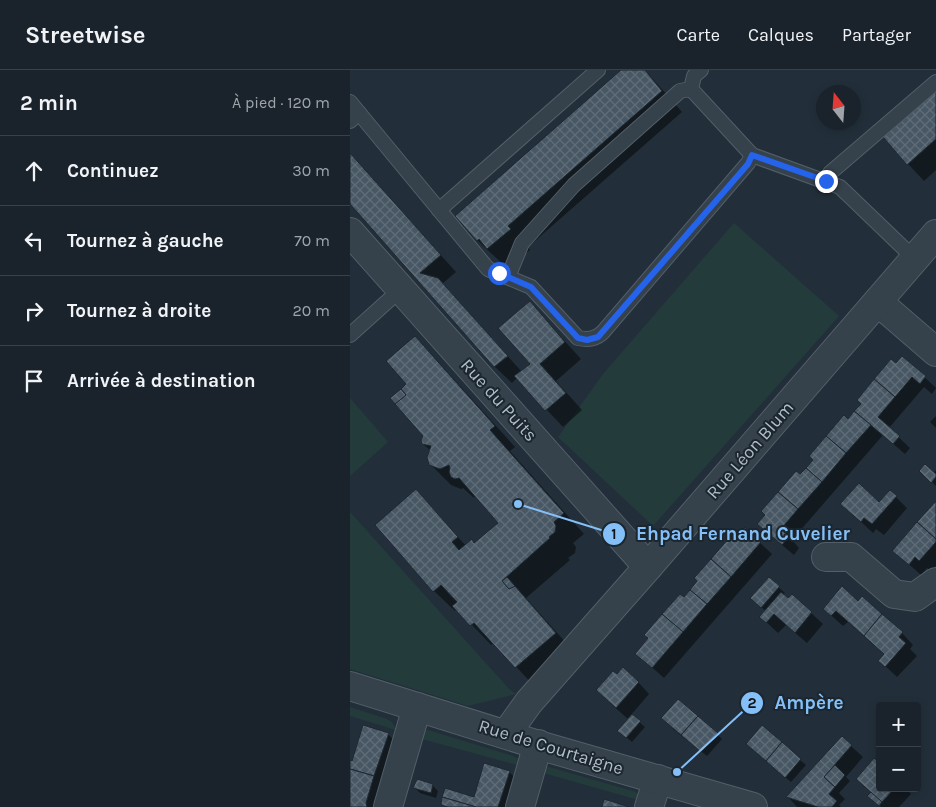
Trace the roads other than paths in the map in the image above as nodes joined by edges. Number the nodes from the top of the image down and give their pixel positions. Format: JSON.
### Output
{"nodes":[{"id":1,"x":598,"y":70,"type":"edge"},
{"id":2,"x":701,"y":70,"type":"edge"},
{"id":3,"x":936,"y":82,"type":"edge"},
{"id":4,"x":691,"y":88,"type":"junction"},
{"id":5,"x":350,"y":102,"type":"edge"},
{"id":6,"x":355,"y":117,"type":"edge"},
{"id":7,"x":752,"y":155,"type":"junction"},
{"id":8,"x":826,"y":181,"type":"junction"},
{"id":9,"x":439,"y":210,"type":"junction"},
{"id":10,"x":350,"y":232,"type":"edge"},
{"id":11,"x":936,"y":234,"type":"edge"},
{"id":12,"x":915,"y":259,"type":"junction"},
{"id":13,"x":508,"y":277,"type":"junction"},
{"id":14,"x":400,"y":290,"type":"junction"},
{"id":15,"x":878,"y":302,"type":"junction"},
{"id":16,"x":350,"y":335,"type":"edge"},
{"id":17,"x":936,"y":352,"type":"edge"},
{"id":18,"x":826,"y":557,"type":"dead end"},
{"id":19,"x":648,"y":568,"type":"junction"},
{"id":20,"x":936,"y":582,"type":"edge"},
{"id":21,"x":350,"y":686,"type":"edge"},
{"id":22,"x":417,"y":707,"type":"junction"},
{"id":23,"x":506,"y":734,"type":"junction"},
{"id":24,"x":538,"y":744,"type":"junction"},
{"id":25,"x":658,"y":779,"type":"junction"},
{"id":26,"x":388,"y":807,"type":"edge"},
{"id":27,"x":520,"y":807,"type":"edge"},
{"id":28,"x":649,"y":807,"type":"edge"},
{"id":29,"x":753,"y":807,"type":"edge"}],
"edges":[{"from":1,"to":9,"type":"lane"},
{"from":2,"to":4,"type":"lane"},
{"from":3,"to":8,"type":"lane"},
{"from":4,"to":7,"type":"lane"},
{"from":4,"to":13,"type":"lane"},
{"from":5,"to":6,"type":"lane"},
{"from":6,"to":9,"type":"lane"},
{"from":7,"to":8,"type":"lane"},
{"from":7,"to":13,"type":"lane"},
{"from":8,"to":12,"type":"lane"},
{"from":9,"to":13,"type":"lane"},
{"from":10,"to":14,"type":"street","name":"Rue du Puits"},
{"from":11,"to":12,"type":"street","name":"Rue Léon Blum"},
{"from":12,"to":15,"type":"street","name":"Rue Léon Blum"},
{"from":14,"to":16,"type":"lane"},
{"from":14,"to":19,"type":"street","name":"Rue du Puits"},
{"from":15,"to":17,"type":"street"},
{"from":15,"to":19,"type":"street","name":"Rue Léon Blum"},
{"from":18,"to":20,"type":"street"},
{"from":19,"to":23,"type":"street","name":"Rue Léon Blum"},
{"from":21,"to":22,"type":"street","name":"Rue de Courtaigne"},
{"from":22,"to":23,"type":"street","name":"Rue de Courtaigne"},
{"from":22,"to":26,"type":"street"},
{"from":23,"to":24,"type":"street","name":"Rue de Courtaigne"},
{"from":24,"to":25,"type":"street","name":"Rue de Courtaigne"},
{"from":24,"to":27,"type":"street"},
{"from":25,"to":28,"type":"street"},
{"from":25,"to":29,"type":"street","name":"Rue de Courtaigne"}]}
